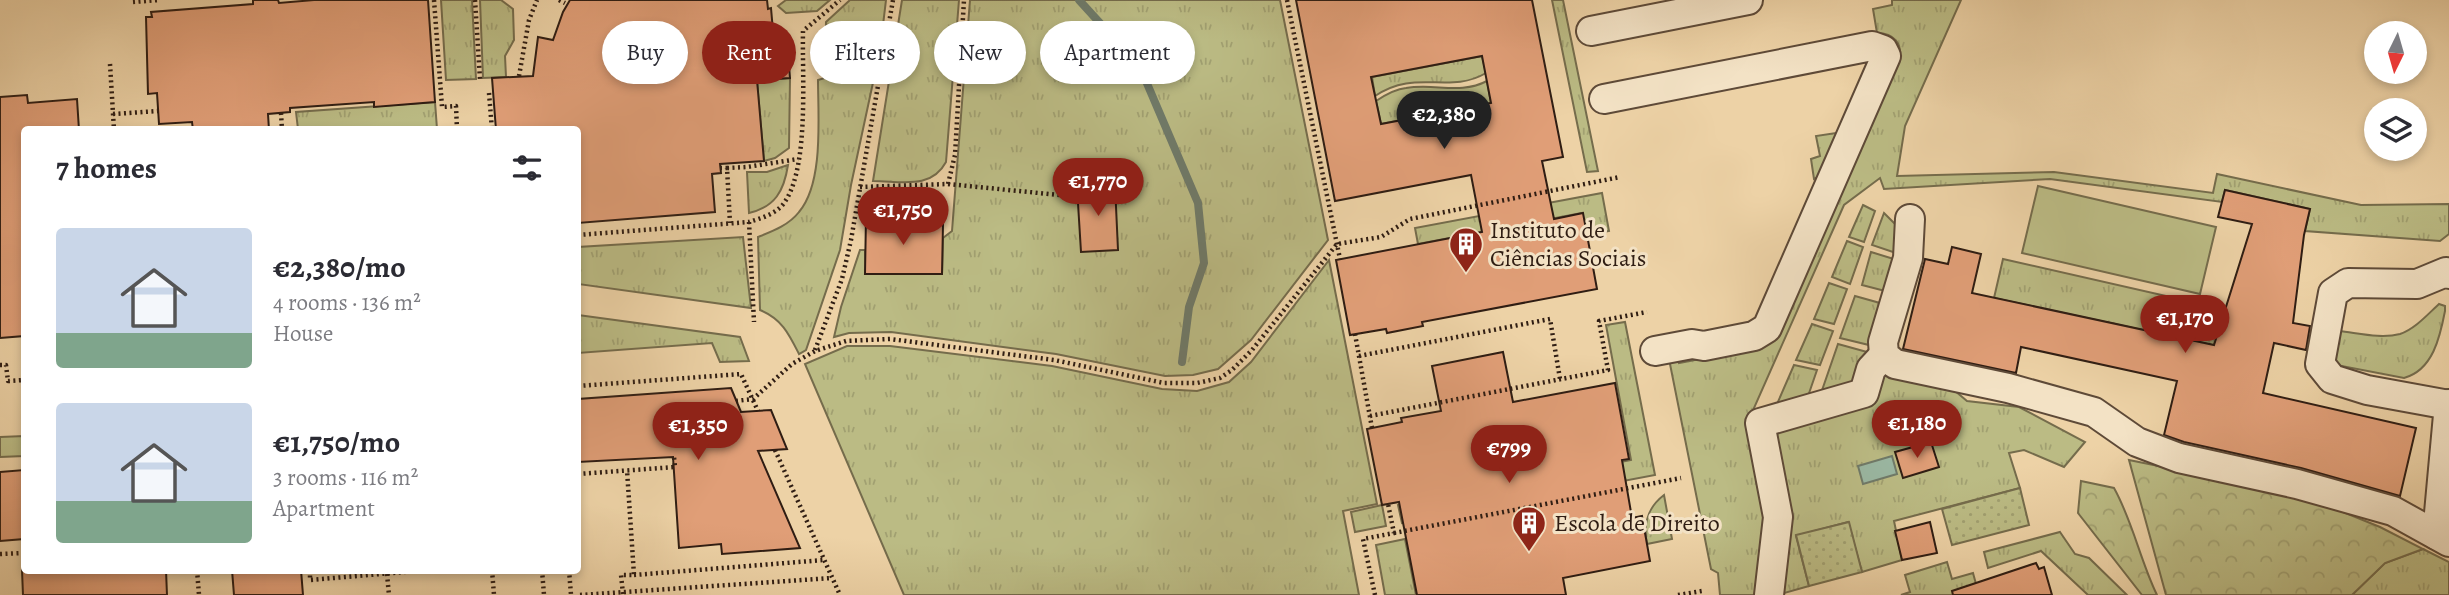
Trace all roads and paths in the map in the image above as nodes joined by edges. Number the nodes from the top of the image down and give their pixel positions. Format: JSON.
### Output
{"nodes":[{"id":1,"x":159,"y":0,"type":"edge"},
{"id":2,"x":434,"y":0,"type":"edge"},
{"id":3,"x":475,"y":0,"type":"edge"},
{"id":4,"x":537,"y":0,"type":"edge"},
{"id":5,"x":840,"y":0,"type":"edge"},
{"id":6,"x":893,"y":0,"type":"edge"},
{"id":7,"x":964,"y":0,"type":"edge"},
{"id":8,"x":1287,"y":0,"type":"edge"},
{"id":9,"x":1748,"y":0,"type":"edge"},
{"id":10,"x":133,"y":2,"type":"dead end"},
{"id":11,"x":1591,"y":31,"type":"dead end"},
{"id":12,"x":110,"y":64,"type":"dead end"},
{"id":13,"x":519,"y":76,"type":"dead end"},
{"id":14,"x":480,"y":79,"type":"dead end"},
{"id":15,"x":489,"y":93,"type":"dead end"},
{"id":16,"x":1604,"y":99,"type":"dead end"},
{"id":17,"x":158,"y":111,"type":"dead end"},
{"id":18,"x":281,"y":113,"type":"dead end"},
{"id":19,"x":113,"y":114,"type":"junction"},
{"id":20,"x":114,"y":126,"type":"edge"},
{"id":21,"x":282,"y":126,"type":"edge"},
{"id":22,"x":457,"y":126,"type":"edge"},
{"id":23,"x":492,"y":126,"type":"edge"},
{"id":24,"x":798,"y":159,"type":"junction"},
{"id":25,"x":720,"y":168,"type":"dead end"},
{"id":26,"x":727,"y":168,"type":"junction"},
{"id":27,"x":1620,"y":177,"type":"dead end"},
{"id":28,"x":948,"y":184,"type":"junction"},
{"id":29,"x":860,"y":187,"type":"junction"},
{"id":30,"x":1059,"y":195,"type":"dead end"},
{"id":31,"x":1910,"y":219,"type":"dead end"},
{"id":32,"x":749,"y":222,"type":"junction"},
{"id":33,"x":730,"y":223,"type":"junction"},
{"id":34,"x":581,"y":235,"type":"edge"},
{"id":35,"x":1337,"y":244,"type":"junction"},
{"id":36,"x":1340,"y":259,"type":"dead end"},
{"id":37,"x":2449,"y":274,"type":"edge"},
{"id":38,"x":1647,"y":312,"type":"dead end"},
{"id":39,"x":754,"y":322,"type":"dead end"},
{"id":40,"x":1355,"y":334,"type":"dead end"},
{"id":41,"x":815,"y":351,"type":"junction"},
{"id":42,"x":1655,"y":351,"type":"dead end"},
{"id":43,"x":1884,"y":355,"type":"junction"},
{"id":44,"x":1359,"y":356,"type":"junction"},
{"id":45,"x":0,"y":365,"type":"edge"},
{"id":46,"x":21,"y":380,"type":"edge"},
{"id":47,"x":1560,"y":380,"type":"junction"},
{"id":48,"x":581,"y":386,"type":"edge"},
{"id":49,"x":753,"y":399,"type":"junction"},
{"id":50,"x":736,"y":401,"type":"dead end"},
{"id":51,"x":2449,"y":404,"type":"edge"},
{"id":52,"x":758,"y":411,"type":"dead end"},
{"id":53,"x":1370,"y":416,"type":"junction"},
{"id":54,"x":1372,"y":428,"type":"dead end"},
{"id":55,"x":775,"y":450,"type":"dead end"},
{"id":56,"x":674,"y":457,"type":"dead end"},
{"id":57,"x":627,"y":470,"type":"junction"},
{"id":58,"x":581,"y":474,"type":"edge"},
{"id":59,"x":1681,"y":478,"type":"dead end"},
{"id":60,"x":1388,"y":504,"type":"dead end"},
{"id":61,"x":1394,"y":533,"type":"junction"},
{"id":62,"x":2443,"y":538,"type":"edge"},
{"id":63,"x":21,"y":552,"type":"edge"},
{"id":64,"x":0,"y":554,"type":"edge"},
{"id":65,"x":824,"y":560,"type":"junction"},
{"id":66,"x":197,"y":574,"type":"edge"},
{"id":67,"x":310,"y":574,"type":"edge"},
{"id":68,"x":387,"y":574,"type":"joint"},
{"id":69,"x":492,"y":574,"type":"edge"},
{"id":70,"x":542,"y":574,"type":"edge"},
{"id":71,"x":569,"y":574,"type":"edge"},
{"id":72,"x":634,"y":575,"type":"junction"},
{"id":73,"x":832,"y":578,"type":"junction"},
{"id":74,"x":1702,"y":591,"type":"dead end"},
{"id":75,"x":623,"y":594,"type":"edge"},
{"id":76,"x":199,"y":595,"type":"edge"},
{"id":77,"x":389,"y":595,"type":"edge"},
{"id":78,"x":494,"y":595,"type":"edge"},
{"id":79,"x":544,"y":595,"type":"edge"},
{"id":80,"x":571,"y":595,"type":"edge"},
{"id":81,"x":580,"y":595,"type":"edge"},
{"id":82,"x":840,"y":595,"type":"edge"},
{"id":83,"x":1374,"y":595,"type":"edge"},
{"id":84,"x":1678,"y":595,"type":"edge"},
{"id":85,"x":1769,"y":595,"type":"edge"}],
"edges":[{"from":1,"to":10,"type":"path"},
{"from":2,"to":22,"type":"path"},
{"from":3,"to":14,"type":"path"},
{"from":4,"to":13,"type":"path"},
{"from":5,"to":24,"type":"path"},
{"from":6,"to":29,"type":"path"},
{"from":7,"to":28,"type":"path"},
{"from":8,"to":35,"type":"path"},
{"from":9,"to":11,"type":"lane"},
{"from":12,"to":19,"type":"path"},
{"from":15,"to":23,"type":"path"},
{"from":16,"to":42,"type":"lane"},
{"from":17,"to":19,"type":"path"},
{"from":18,"to":21,"type":"path"},
{"from":19,"to":20,"type":"path"},
{"from":24,"to":26,"type":"path"},
{"from":24,"to":32,"type":"path"},
{"from":25,"to":26,"type":"path"},
{"from":26,"to":33,"type":"path"},
{"from":27,"to":35,"type":"path"},
{"from":28,"to":29,"type":"path"},
{"from":28,"to":30,"type":"path"},
{"from":29,"to":41,"type":"path"},
{"from":31,"to":43,"type":"lane"},
{"from":32,"to":33,"type":"path"},
{"from":32,"to":39,"type":"path"},
{"from":33,"to":34,"type":"path"},
{"from":35,"to":36,"type":"path"},
{"from":35,"to":41,"type":"path"},
{"from":37,"to":51,"type":"lane"},
{"from":38,"to":47,"type":"path"},
{"from":40,"to":44,"type":"path"},
{"from":41,"to":49,"type":"path"},
{"from":43,"to":62,"type":"lane"},
{"from":43,"to":85,"type":"lane"},
{"from":44,"to":47,"type":"path"},
{"from":44,"to":53,"type":"path"},
{"from":45,"to":46,"type":"path"},
{"from":47,"to":53,"type":"path"},
{"from":48,"to":49,"type":"path"},
{"from":49,"to":50,"type":"path"},
{"from":49,"to":52,"type":"path"},
{"from":51,"to":62,"type":"lane"},
{"from":53,"to":54,"type":"path"},
{"from":55,"to":65,"type":"path"},
{"from":56,"to":57,"type":"path"},
{"from":57,"to":58,"type":"path"},
{"from":57,"to":72,"type":"path"},
{"from":59,"to":61,"type":"path"},
{"from":60,"to":61,"type":"path"},
{"from":61,"to":83,"type":"path"},
{"from":63,"to":64,"type":"path"},
{"from":65,"to":72,"type":"path"},
{"from":65,"to":73,"type":"path"},
{"from":66,"to":76,"type":"path"},
{"from":67,"to":68,"type":"path"},
{"from":68,"to":77,"type":"path"},
{"from":69,"to":78,"type":"path"},
{"from":70,"to":79,"type":"path"},
{"from":71,"to":80,"type":"path"},
{"from":72,"to":75,"type":"path"},
{"from":73,"to":75,"type":"path"},
{"from":73,"to":82,"type":"path"},
{"from":74,"to":84,"type":"path"},
{"from":75,"to":81,"type":"path"}]}
